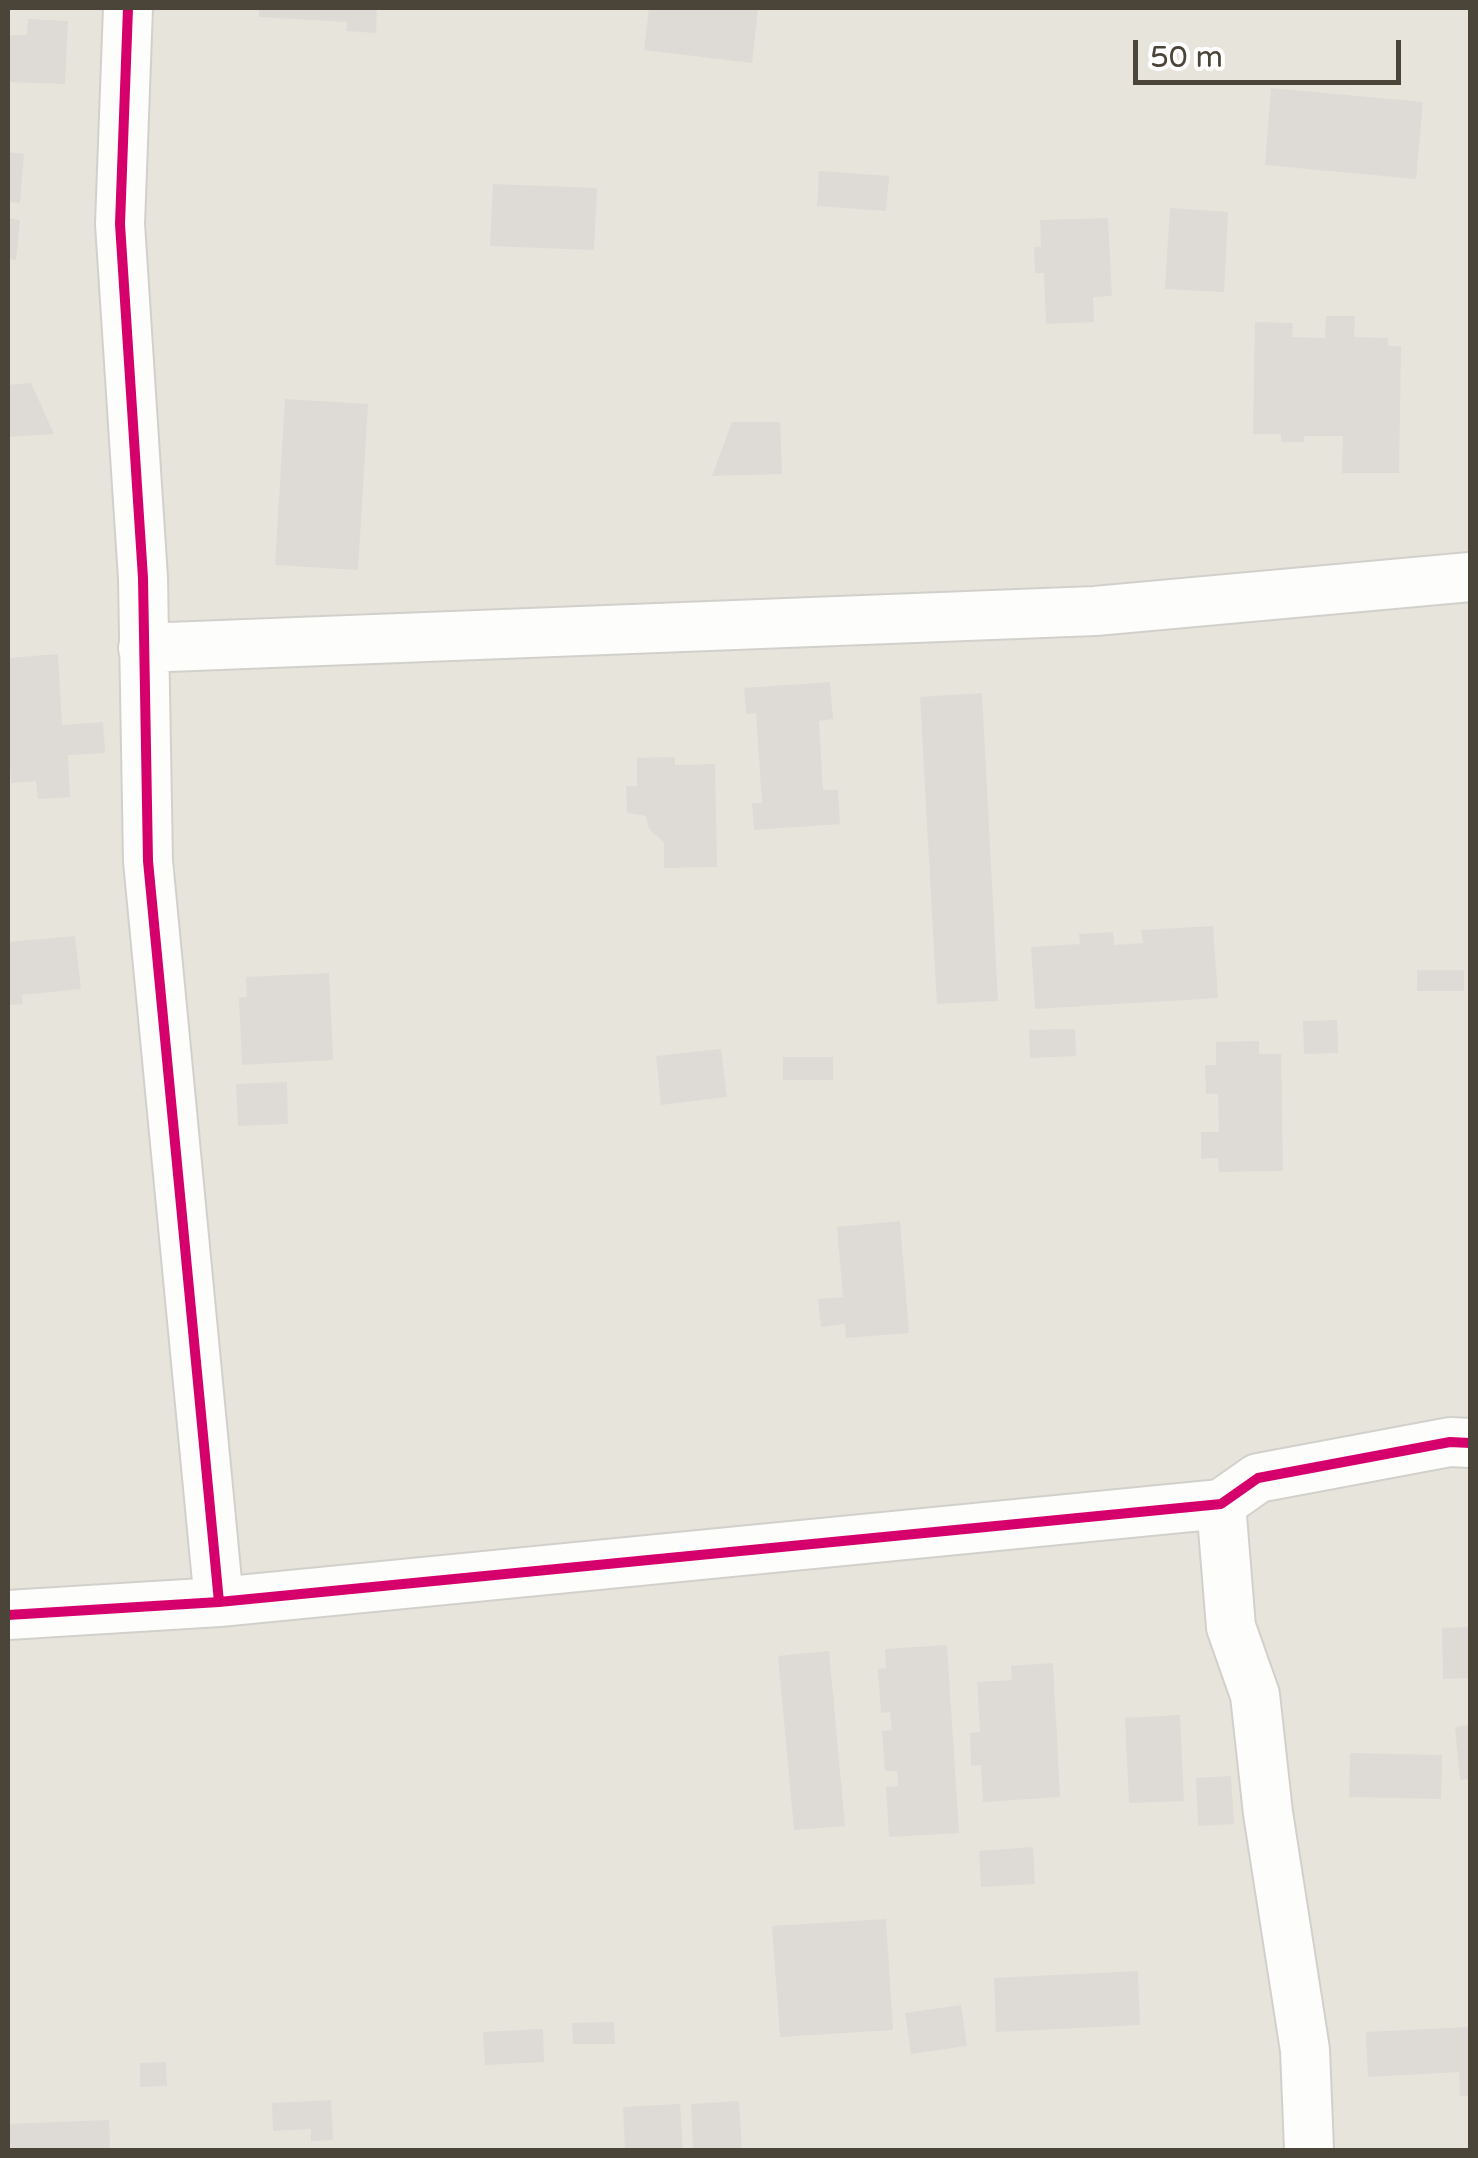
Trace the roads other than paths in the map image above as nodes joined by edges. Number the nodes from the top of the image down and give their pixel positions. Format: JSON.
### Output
{"nodes":[{"id":1,"x":128,"y":8,"type":"edge"},
{"id":2,"x":1470,"y":577,"type":"edge"},
{"id":3,"x":143,"y":648,"type":"junction"},
{"id":4,"x":1470,"y":1443,"type":"edge"},
{"id":5,"x":1221,"y":1504,"type":"junction"},
{"id":6,"x":218,"y":1602,"type":"junction"},
{"id":7,"x":8,"y":1615,"type":"edge"},
{"id":8,"x":1308,"y":2150,"type":"edge"}],
"edges":[{"from":1,"to":3,"type":"street"},
{"from":2,"to":3,"type":"street"},
{"from":3,"to":6,"type":"street"},
{"from":4,"to":5,"type":"street"},
{"from":5,"to":6,"type":"street"},
{"from":5,"to":8,"type":"street"},
{"from":6,"to":7,"type":"street"}]}
